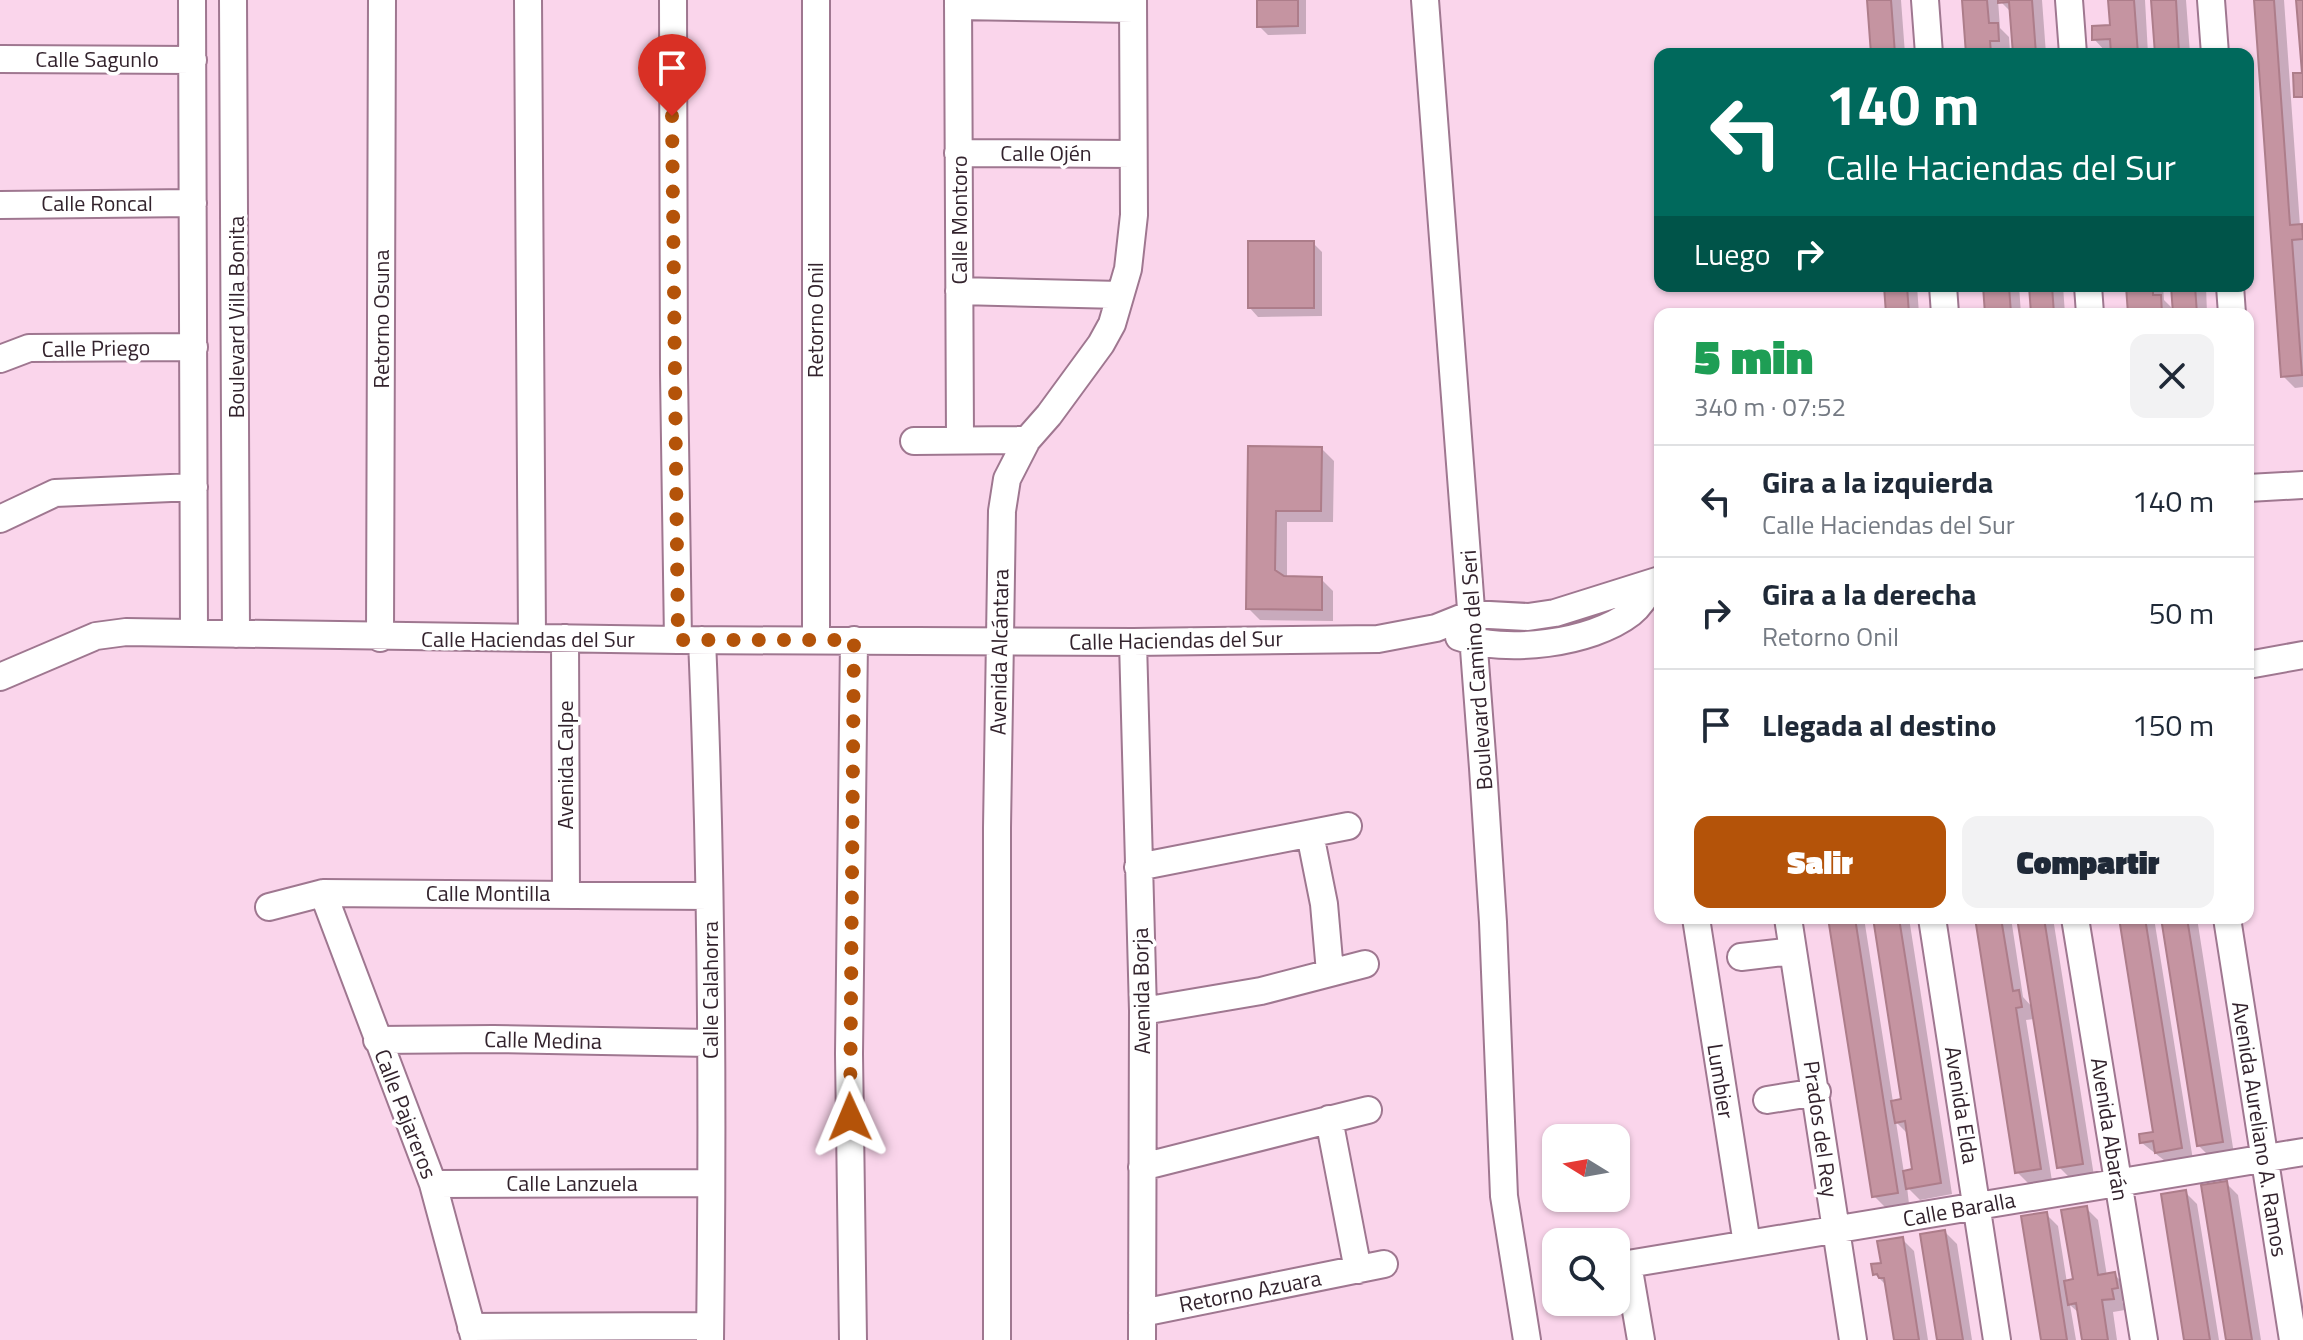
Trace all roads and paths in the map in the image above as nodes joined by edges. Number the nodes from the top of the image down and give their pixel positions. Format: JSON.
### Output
{"nodes":[{"id":1,"x":192,"y":0,"type":"edge"},
{"id":2,"x":233,"y":0,"type":"edge"},
{"id":3,"x":382,"y":0,"type":"edge"},
{"id":4,"x":528,"y":0,"type":"edge"},
{"id":5,"x":673,"y":0,"type":"edge"},
{"id":6,"x":816,"y":0,"type":"edge"},
{"id":7,"x":1425,"y":0,"type":"edge"},
{"id":8,"x":1925,"y":0,"type":"edge"},
{"id":9,"x":2069,"y":0,"type":"edge"},
{"id":10,"x":2211,"y":0,"type":"edge"},
{"id":11,"x":958,"y":3,"type":"edge"},
{"id":12,"x":1133,"y":4,"type":"edge"},
{"id":13,"x":1929,"y":48,"type":"edge"},
{"id":14,"x":2073,"y":48,"type":"edge"},
{"id":15,"x":2215,"y":48,"type":"edge"},
{"id":16,"x":0,"y":59,"type":"edge"},
{"id":17,"x":193,"y":60,"type":"junction"},
{"id":18,"x":958,"y":153,"type":"junction"},
{"id":19,"x":1133,"y":154,"type":"junction"},
{"id":20,"x":193,"y":203,"type":"junction"},
{"id":21,"x":0,"y":205,"type":"edge"},
{"id":22,"x":959,"y":291,"type":"junction"},
{"id":23,"x":1120,"y":295,"type":"junction"},
{"id":24,"x":194,"y":347,"type":"junction"},
{"id":25,"x":0,"y":359,"type":"edge"},
{"id":26,"x":960,"y":440,"type":"junction"},
{"id":27,"x":1027,"y":440,"type":"junction"},
{"id":28,"x":914,"y":441,"type":"dead end"},
{"id":29,"x":2303,"y":485,"type":"edge"},
{"id":30,"x":194,"y":487,"type":"junction"},
{"id":31,"x":2254,"y":488,"type":"edge"},
{"id":32,"x":0,"y":519,"type":"edge"},
{"id":33,"x":1654,"y":583,"type":"edge"},
{"id":34,"x":1654,"y":585,"type":"edge"},
{"id":35,"x":1471,"y":614,"type":"junction"},
{"id":36,"x":1436,"y":628,"type":"junction"},
{"id":37,"x":194,"y":633,"type":"junction"},
{"id":38,"x":236,"y":634,"type":"junction"},
{"id":39,"x":532,"y":637,"type":"junction"},
{"id":40,"x":380,"y":638,"type":"junction"},
{"id":41,"x":565,"y":638,"type":"junction"},
{"id":42,"x":690,"y":640,"type":"junction"},
{"id":43,"x":816,"y":640,"type":"junction"},
{"id":44,"x":854,"y":640,"type":"junction"},
{"id":45,"x":998,"y":641,"type":"junction"},
{"id":46,"x":1133,"y":642,"type":"junction"},
{"id":47,"x":1474,"y":642,"type":"junction"},
{"id":48,"x":2303,"y":655,"type":"edge"},
{"id":49,"x":2254,"y":664,"type":"edge"},
{"id":50,"x":0,"y":677,"type":"edge"},
{"id":51,"x":1348,"y":826,"type":"dead end"},
{"id":52,"x":1310,"y":834,"type":"junction"},
{"id":53,"x":1138,"y":867,"type":"junction"},
{"id":54,"x":323,"y":893,"type":"junction"},
{"id":55,"x":566,"y":893,"type":"junction"},
{"id":56,"x":709,"y":896,"type":"junction"},
{"id":57,"x":269,"y":907,"type":"dead end"},
{"id":58,"x":1697,"y":924,"type":"edge"},
{"id":59,"x":1789,"y":924,"type":"edge"},
{"id":60,"x":1933,"y":924,"type":"edge"},
{"id":61,"x":2076,"y":924,"type":"edge"},
{"id":62,"x":2228,"y":924,"type":"edge"},
{"id":63,"x":1793,"y":951,"type":"junction"},
{"id":64,"x":1741,"y":957,"type":"dead end"},
{"id":65,"x":1365,"y":964,"type":"dead end"},
{"id":66,"x":1330,"y":972,"type":"junction"},
{"id":67,"x":1143,"y":1011,"type":"junction"},
{"id":68,"x":377,"y":1040,"type":"junction"},
{"id":69,"x":710,"y":1043,"type":"junction"},
{"id":70,"x":1817,"y":1092,"type":"junction"},
{"id":71,"x":1767,"y":1100,"type":"dead end"},
{"id":72,"x":1368,"y":1110,"type":"dead end"},
{"id":73,"x":1329,"y":1119,"type":"junction"},
{"id":74,"x":2303,"y":1152,"type":"edge"},
{"id":75,"x":2265,"y":1157,"type":"junction"},
{"id":76,"x":1142,"y":1167,"type":"junction"},
{"id":77,"x":2119,"y":1182,"type":"junction"},
{"id":78,"x":710,"y":1183,"type":"junction"},
{"id":79,"x":433,"y":1184,"type":"junction"},
{"id":80,"x":1977,"y":1205,"type":"junction"},
{"id":81,"x":1836,"y":1230,"type":"junction"},
{"id":82,"x":1747,"y":1244,"type":"junction"},
{"id":83,"x":1630,"y":1264,"type":"edge"},
{"id":84,"x":1630,"y":1297,"type":"edge"},
{"id":85,"x":1142,"y":1313,"type":"junction"},
{"id":86,"x":473,"y":1333,"type":"edge"},
{"id":87,"x":710,"y":1333,"type":"edge"},
{"id":88,"x":853,"y":1340,"type":"edge"},
{"id":89,"x":997,"y":1340,"type":"edge"},
{"id":90,"x":1142,"y":1340,"type":"edge"},
{"id":91,"x":1527,"y":1340,"type":"edge"},
{"id":92,"x":1641,"y":1340,"type":"edge"},
{"id":93,"x":1853,"y":1340,"type":"edge"},
{"id":94,"x":1997,"y":1340,"type":"edge"},
{"id":95,"x":2144,"y":1340,"type":"edge"},
{"id":96,"x":2293,"y":1340,"type":"edge"}],
"edges":[{"from":1,"to":17,"type":"street","name":"Boulevard Villa Bonita"},
{"from":2,"to":38,"type":"street","name":"Boulevard Villa Bonita"},
{"from":3,"to":40,"type":"street","name":"Retorno Osuna"},
{"from":4,"to":39,"type":"street"},
{"from":5,"to":42,"type":"street"},
{"from":6,"to":43,"type":"street","name":"Retorno Onil"},
{"from":7,"to":35,"type":"street","name":"Boulevard Camino del Seri"},
{"from":8,"to":13,"type":"street"},
{"from":9,"to":14,"type":"street"},
{"from":10,"to":15,"type":"street"},
{"from":11,"to":12,"type":"street"},
{"from":11,"to":18,"type":"street","name":"Calle Montoro"},
{"from":12,"to":19,"type":"street","name":"Avenida Alcántara"},
{"from":16,"to":17,"type":"street","name":"Calle Sagunlo"},
{"from":17,"to":20,"type":"street","name":"Boulevard Villa Bonita"},
{"from":18,"to":19,"type":"street","name":"Calle Ojén"},
{"from":18,"to":22,"type":"street","name":"Calle Montoro"},
{"from":19,"to":23,"type":"street","name":"Avenida Alcántara"},
{"from":20,"to":21,"type":"street","name":"Calle Roncal"},
{"from":20,"to":24,"type":"street","name":"Boulevard Villa Bonita"},
{"from":22,"to":23,"type":"street"},
{"from":22,"to":26,"type":"street","name":"Calle Montoro"},
{"from":23,"to":27,"type":"street","name":"Avenida Alcántara"},
{"from":24,"to":25,"type":"street","name":"Calle Priego"},
{"from":24,"to":30,"type":"street","name":"Boulevard Villa Bonita"},
{"from":26,"to":27,"type":"street"},
{"from":26,"to":28,"type":"street"},
{"from":27,"to":45,"type":"street","name":"Avenida Alcántara"},
{"from":29,"to":31,"type":"street"},
{"from":30,"to":32,"type":"street"},
{"from":30,"to":37,"type":"street","name":"Boulevard Villa Bonita"},
{"from":33,"to":35,"type":"street","name":"Calle Haciendas del Sur"},
{"from":34,"to":47,"type":"street","name":"Calle Haciendas del Sur"},
{"from":35,"to":36,"type":"street","name":"Calle Haciendas del Sur"},
{"from":35,"to":47,"type":"street","name":"Boulevard Camino del Seri"},
{"from":36,"to":46,"type":"street","name":"Calle Haciendas del Sur"},
{"from":36,"to":47,"type":"street","name":"Calle Haciendas del Sur"},
{"from":37,"to":38,"type":"street","name":"Calle Haciendas del Sur"},
{"from":37,"to":50,"type":"street","name":"Calle Haciendas del Sur"},
{"from":38,"to":40,"type":"street","name":"Calle Haciendas del Sur"},
{"from":39,"to":40,"type":"street","name":"Calle Haciendas del Sur"},
{"from":39,"to":41,"type":"street","name":"Calle Haciendas del Sur"},
{"from":41,"to":42,"type":"street","name":"Calle Haciendas del Sur"},
{"from":41,"to":55,"type":"street","name":"Avenida Calpe"},
{"from":42,"to":43,"type":"street","name":"Calle Haciendas del Sur"},
{"from":42,"to":56,"type":"street","name":"Calle Calahorra"},
{"from":43,"to":44,"type":"street","name":"Calle Haciendas del Sur"},
{"from":44,"to":45,"type":"street","name":"Calle Haciendas del Sur"},
{"from":44,"to":88,"type":"street"},
{"from":45,"to":46,"type":"street","name":"Calle Haciendas del Sur"},
{"from":45,"to":89,"type":"street","name":"Avenida Alcántara"},
{"from":46,"to":53,"type":"street","name":"Avenida Borja"},
{"from":47,"to":91,"type":"street","name":"Boulevard Camino del Seri"},
{"from":48,"to":49,"type":"street"},
{"from":51,"to":52,"type":"street"},
{"from":52,"to":53,"type":"street"},
{"from":52,"to":66,"type":"street"},
{"from":53,"to":67,"type":"street","name":"Avenida Borja"},
{"from":54,"to":55,"type":"street","name":"Calle Montilla"},
{"from":54,"to":57,"type":"street","name":"Calle Montilla"},
{"from":54,"to":68,"type":"street","name":"Calle Pajareros"},
{"from":55,"to":56,"type":"street","name":"Calle Montilla"},
{"from":56,"to":69,"type":"street","name":"Calle Calahorra"},
{"from":58,"to":82,"type":"street","name":"Lumbier"},
{"from":59,"to":63,"type":"street","name":"Prados del Rey"},
{"from":60,"to":80,"type":"street","name":"Avenida Elda"},
{"from":61,"to":77,"type":"street","name":"Avenida Abarán"},
{"from":62,"to":75,"type":"street","name":"Avenida Aureliano A. Ramos"},
{"from":63,"to":64,"type":"street"},
{"from":63,"to":70,"type":"street","name":"Prados del Rey"},
{"from":65,"to":66,"type":"street"},
{"from":66,"to":67,"type":"street"},
{"from":67,"to":76,"type":"street","name":"Avenida Borja"},
{"from":68,"to":69,"type":"street","name":"Calle Medina"},
{"from":68,"to":79,"type":"street","name":"Calle Pajareros"},
{"from":69,"to":78,"type":"street","name":"Calle Calahorra"},
{"from":70,"to":71,"type":"street"},
{"from":70,"to":81,"type":"street","name":"Prados del Rey"},
{"from":72,"to":73,"type":"street"},
{"from":73,"to":76,"type":"street"},
{"from":73,"to":85,"type":"street","name":"Retorno Azuara"},
{"from":74,"to":75,"type":"street","name":"Calle Baralla"},
{"from":75,"to":77,"type":"street","name":"Calle Baralla"},
{"from":75,"to":96,"type":"street","name":"Avenida Aureliano A. Ramos"},
{"from":76,"to":85,"type":"street","name":"Avenida Borja"},
{"from":77,"to":80,"type":"street","name":"Calle Baralla"},
{"from":77,"to":95,"type":"street","name":"Avenida Abarán"},
{"from":78,"to":79,"type":"street","name":"Calle Lanzuela"},
{"from":78,"to":87,"type":"street","name":"Calle Calahorra"},
{"from":79,"to":86,"type":"street","name":"Calle Pajareros"},
{"from":80,"to":81,"type":"street","name":"Calle Baralla"},
{"from":80,"to":94,"type":"street","name":"Avenida Elda"},
{"from":81,"to":82,"type":"street","name":"Calle Baralla"},
{"from":81,"to":93,"type":"street","name":"Prados del Rey"},
{"from":82,"to":83,"type":"street","name":"Calle Baralla"},
{"from":84,"to":92,"type":"street"},
{"from":85,"to":90,"type":"street","name":"Avenida Borja"},
{"from":86,"to":87,"type":"street"}]}
